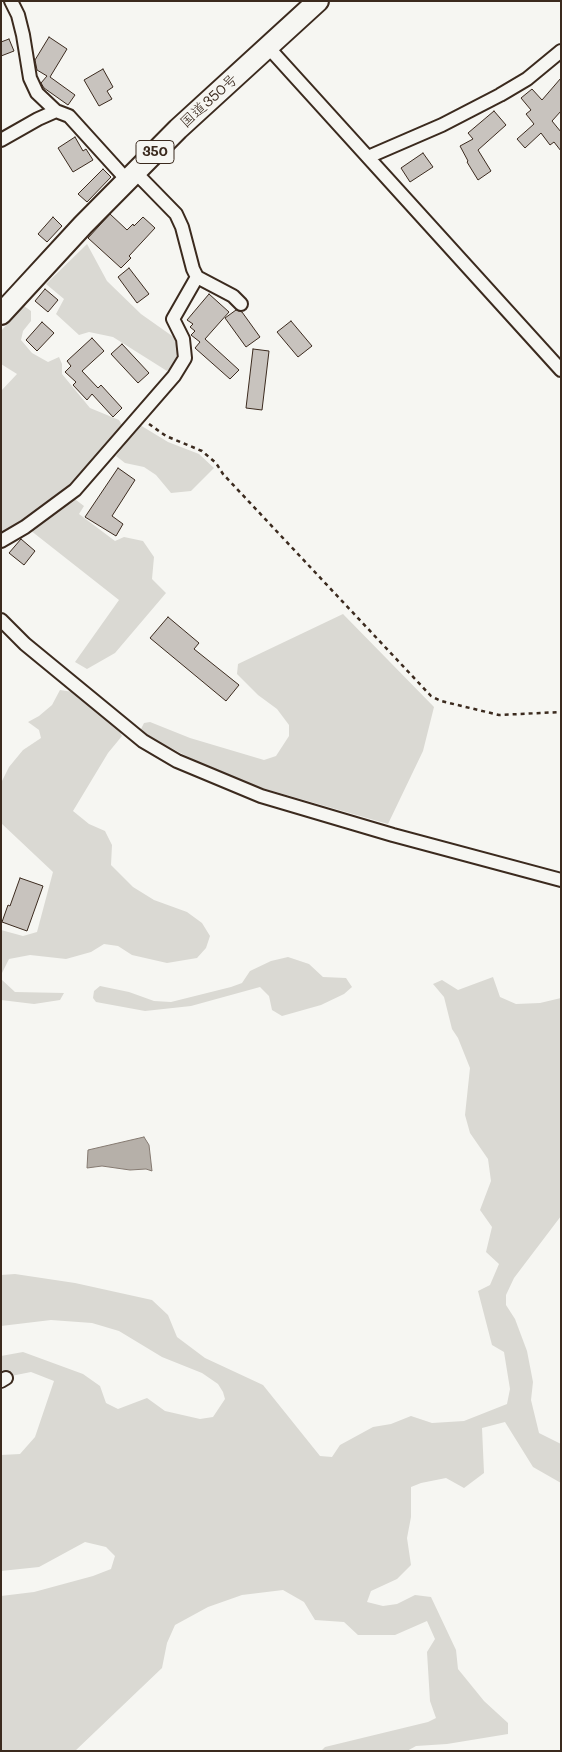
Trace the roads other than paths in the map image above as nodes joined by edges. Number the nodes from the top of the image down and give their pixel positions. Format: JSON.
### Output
{"nodes":[{"id":1,"x":11,"y":1,"type":"edge"},
{"id":2,"x":318,"y":1,"type":"edge"},
{"id":3,"x":268,"y":47,"type":"junction"},
{"id":4,"x":561,"y":51,"type":"edge"},
{"id":5,"x":56,"y":111,"type":"junction"},
{"id":6,"x":1,"y":140,"type":"edge"},
{"id":7,"x":368,"y":157,"type":"junction"},
{"id":8,"x":131,"y":176,"type":"junction"},
{"id":9,"x":197,"y":277,"type":"junction"},
{"id":10,"x":241,"y":304,"type":"dead end"},
{"id":11,"x":1,"y":314,"type":"edge"},
{"id":12,"x":561,"y":370,"type":"edge"},
{"id":13,"x":1,"y":542,"type":"edge"},
{"id":14,"x":1,"y":620,"type":"edge"},
{"id":15,"x":561,"y":880,"type":"edge"}],
"edges":[{"from":1,"to":5,"type":"street"},
{"from":2,"to":3,"type":"highway","name":"国道350号","number":"350"},
{"from":3,"to":7,"type":"street"},
{"from":3,"to":8,"type":"highway","name":"国道350号","number":"350"},
{"from":4,"to":7,"type":"street"},
{"from":5,"to":6,"type":"street"},
{"from":5,"to":8,"type":"street"},
{"from":7,"to":12,"type":"street"},
{"from":8,"to":9,"type":"street"},
{"from":8,"to":11,"type":"highway","name":"国道350号","number":"350"},
{"from":9,"to":10,"type":"street"},
{"from":9,"to":13,"type":"street"},
{"from":14,"to":15,"type":"street"}]}
